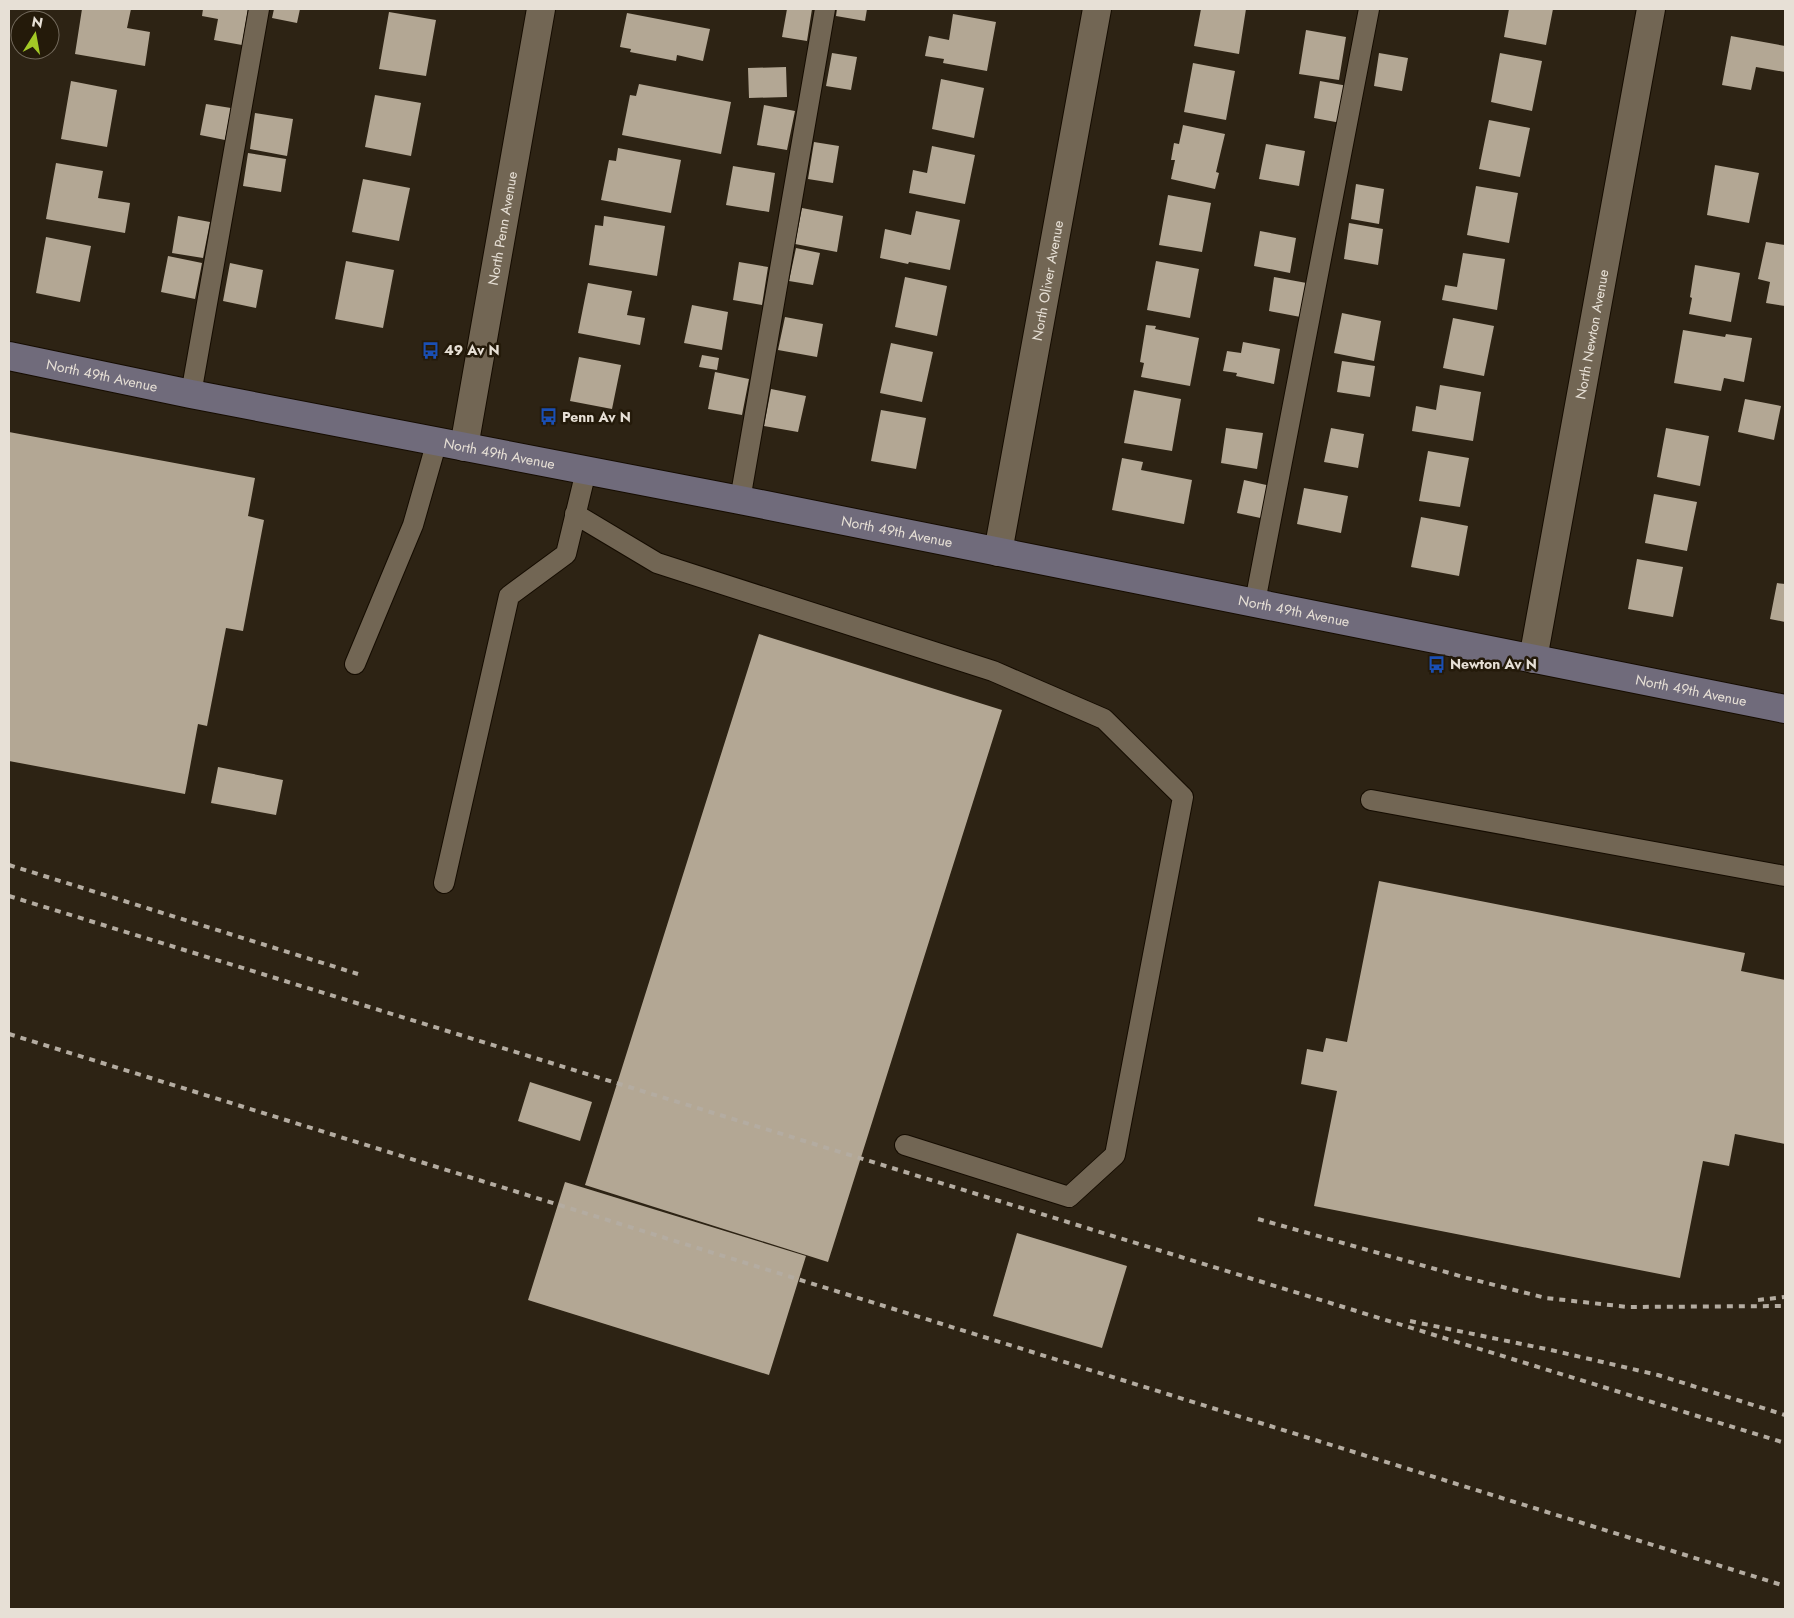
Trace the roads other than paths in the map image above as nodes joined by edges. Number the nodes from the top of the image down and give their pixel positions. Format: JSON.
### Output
{"nodes":[{"id":1,"x":259,"y":9,"type":"edge"},
{"id":2,"x":541,"y":9,"type":"edge"},
{"id":3,"x":825,"y":9,"type":"edge"},
{"id":4,"x":1097,"y":9,"type":"edge"},
{"id":5,"x":1369,"y":9,"type":"edge"},
{"id":6,"x":1652,"y":9,"type":"edge"},
{"id":7,"x":9,"y":356,"type":"edge"},
{"id":8,"x":191,"y":394,"type":"junction"},
{"id":9,"x":437,"y":441,"type":"junction"},
{"id":10,"x":464,"y":447,"type":"junction"},
{"id":11,"x":586,"y":471,"type":"junction"},
{"id":12,"x":740,"y":500,"type":"junction"},
{"id":13,"x":575,"y":514,"type":"junction"},
{"id":14,"x":998,"y":552,"type":"junction"},
{"id":15,"x":1255,"y":602,"type":"junction"},
{"id":16,"x":1533,"y":659,"type":"junction"},
{"id":17,"x":355,"y":664,"type":"dead end"},
{"id":18,"x":1785,"y":710,"type":"edge"},
{"id":19,"x":1371,"y":800,"type":"dead end"},
{"id":20,"x":1785,"y":876,"type":"edge"},
{"id":21,"x":444,"y":883,"type":"dead end"},
{"id":22,"x":905,"y":1145,"type":"dead end"}],
"edges":[{"from":1,"to":8,"type":"lane"},
{"from":2,"to":10,"type":"street","name":"North Penn Avenue"},
{"from":3,"to":12,"type":"lane"},
{"from":4,"to":14,"type":"street","name":"North Oliver Avenue"},
{"from":5,"to":15,"type":"lane"},
{"from":6,"to":16,"type":"street","name":"North Newton Avenue"},
{"from":7,"to":8,"type":"street","name":"North 49th Avenue"},
{"from":8,"to":9,"type":"street","name":"North 49th Avenue"},
{"from":9,"to":10,"type":"street","name":"North 49th Avenue"},
{"from":9,"to":17,"type":"lane"},
{"from":10,"to":11,"type":"street","name":"North 49th Avenue"},
{"from":11,"to":12,"type":"street","name":"North 49th Avenue"},
{"from":11,"to":13,"type":"lane"},
{"from":12,"to":14,"type":"street","name":"North 49th Avenue"},
{"from":13,"to":21,"type":"lane"},
{"from":13,"to":22,"type":"lane"},
{"from":14,"to":15,"type":"street","name":"North 49th Avenue"},
{"from":15,"to":16,"type":"street","name":"North 49th Avenue"},
{"from":16,"to":18,"type":"street","name":"North 49th Avenue"},
{"from":19,"to":20,"type":"lane"}]}
